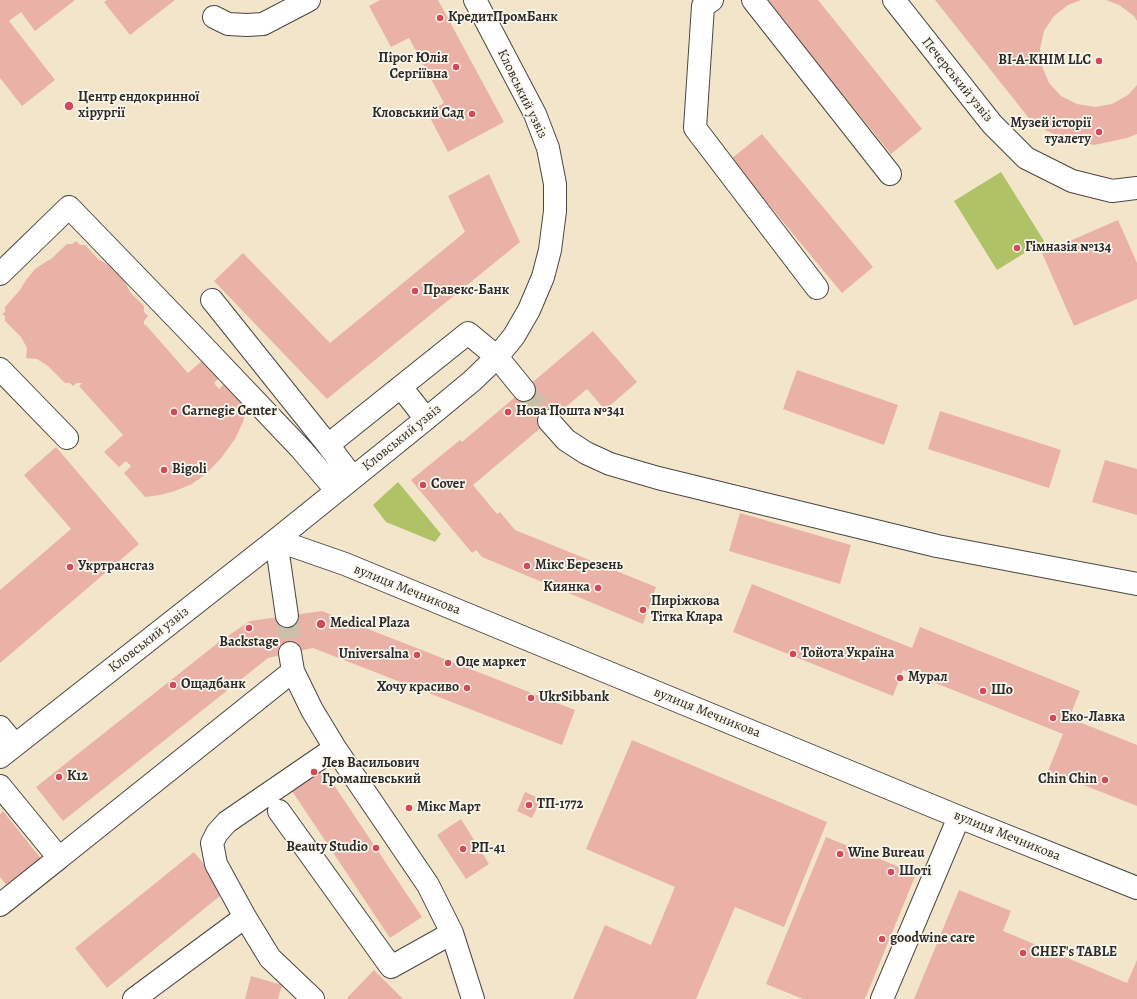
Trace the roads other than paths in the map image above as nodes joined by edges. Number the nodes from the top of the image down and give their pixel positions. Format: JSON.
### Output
{"nodes":[{"id":1,"x":309,"y":0,"type":"edge"},
{"id":2,"x":475,"y":0,"type":"edge"},
{"id":3,"x":753,"y":0,"type":"edge"},
{"id":4,"x":894,"y":0,"type":"edge"},
{"id":5,"x":705,"y":2,"type":"edge"},
{"id":6,"x":214,"y":17,"type":"dead end"},
{"id":7,"x":890,"y":174,"type":"dead end"},
{"id":8,"x":1137,"y":188,"type":"edge"},
{"id":9,"x":0,"y":274,"type":"edge"},
{"id":10,"x":817,"y":288,"type":"dead end"},
{"id":11,"x":212,"y":300,"type":"dead end"},
{"id":12,"x":497,"y":358,"type":"junction"},
{"id":13,"x":0,"y":369,"type":"edge"},
{"id":14,"x":519,"y":383,"type":"tunnel mouth"},
{"id":15,"x":401,"y":387,"type":"junction"},
{"id":16,"x":426,"y":419,"type":"junction"},
{"id":17,"x":549,"y":421,"type":"tunnel mouth"},
{"id":18,"x":67,"y":438,"type":"dead end"},
{"id":19,"x":328,"y":446,"type":"junction"},
{"id":20,"x":345,"y":484,"type":"junction"},
{"id":21,"x":276,"y":540,"type":"junction"},
{"id":22,"x":1137,"y":584,"type":"edge"},
{"id":23,"x":287,"y":616,"type":"tunnel mouth"},
{"id":24,"x":0,"y":727,"type":"edge"},
{"id":25,"x":335,"y":748,"type":"junction"},
{"id":26,"x":7,"y":751,"type":"edge"},
{"id":27,"x":0,"y":786,"type":"edge"},
{"id":28,"x":279,"y":811,"type":"dead end"},
{"id":29,"x":959,"y":817,"type":"junction"},
{"id":30,"x":59,"y":858,"type":"junction"},
{"id":31,"x":1137,"y":888,"type":"edge"},
{"id":32,"x":0,"y":905,"type":"edge"},
{"id":33,"x":245,"y":917,"type":"junction"},
{"id":34,"x":452,"y":933,"type":"junction"},
{"id":35,"x":134,"y":999,"type":"edge"},
{"id":36,"x":313,"y":999,"type":"edge"},
{"id":37,"x":473,"y":999,"type":"edge"},
{"id":38,"x":882,"y":999,"type":"edge"}],
"edges":[{"from":1,"to":6,"type":"street"},
{"from":2,"to":12,"type":"street","name":"Кловський узвіз"},
{"from":3,"to":7,"type":"street"},
{"from":4,"to":8,"type":"street","name":"Печерський узвіз"},
{"from":5,"to":10,"type":"street"},
{"from":9,"to":20,"type":"street"},
{"from":11,"to":19,"type":"street"},
{"from":12,"to":14,"type":"street"},
{"from":12,"to":15,"type":"street"},
{"from":12,"to":16,"type":"street","name":"Кловський узвіз"},
{"from":13,"to":18,"type":"street"},
{"from":15,"to":16,"type":"street"},
{"from":15,"to":19,"type":"street"},
{"from":16,"to":20,"type":"street","name":"Кловський узвіз"},
{"from":17,"to":22,"type":"street"},
{"from":19,"to":20,"type":"street"},
{"from":20,"to":21,"type":"street","name":"Кловський узвіз"},
{"from":21,"to":23,"type":"street"},
{"from":21,"to":26,"type":"street","name":"Кловський узвіз"},
{"from":21,"to":29,"type":"street","name":"вулиця Мечникова"},
{"from":24,"to":26,"type":"street"},
{"from":25,"to":30,"type":"street"},
{"from":25,"to":33,"type":"street"},
{"from":25,"to":34,"type":"street"},
{"from":27,"to":30,"type":"street"},
{"from":28,"to":34,"type":"street"},
{"from":29,"to":31,"type":"street","name":"вулиця Мечникова"},
{"from":29,"to":38,"type":"street"},
{"from":30,"to":32,"type":"street"},
{"from":33,"to":35,"type":"street"},
{"from":33,"to":36,"type":"street"},
{"from":34,"to":37,"type":"street"}]}
